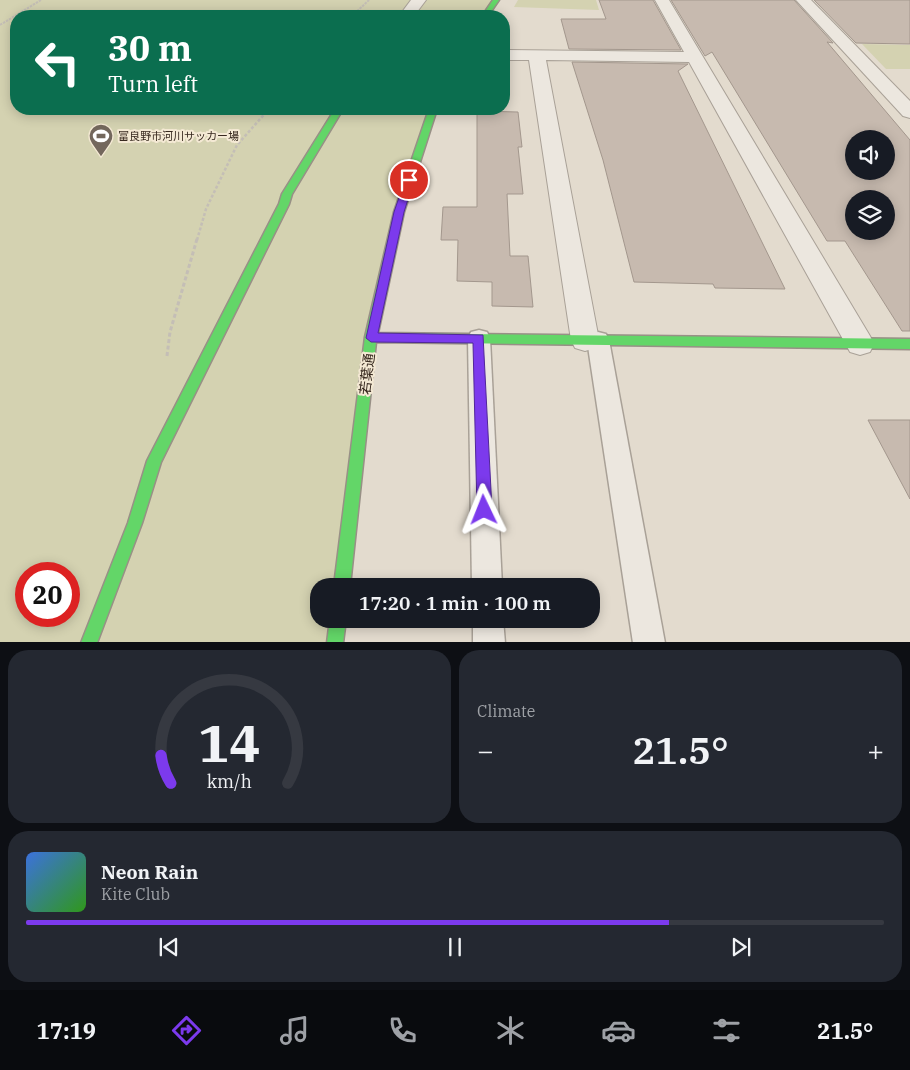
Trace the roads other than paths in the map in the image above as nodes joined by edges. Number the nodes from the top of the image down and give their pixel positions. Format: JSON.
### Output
{"nodes":[{"id":1,"x":419,"y":0,"type":"edge"},
{"id":2,"x":662,"y":0,"type":"edge"},
{"id":3,"x":803,"y":0,"type":"edge"},
{"id":4,"x":411,"y":10,"type":"edge"},
{"id":5,"x":510,"y":55,"type":"edge"},
{"id":6,"x":537,"y":56,"type":"junction"},
{"id":7,"x":695,"y":57,"type":"junction"},
{"id":8,"x":910,"y":112,"type":"edge"},
{"id":9,"x":335,"y":115,"type":"edge"},
{"id":10,"x":431,"y":115,"type":"edge"},
{"id":11,"x":371,"y":338,"type":"junction"},
{"id":12,"x":479,"y":338,"type":"junction"},
{"id":13,"x":591,"y":340,"type":"junction"},
{"id":14,"x":860,"y":344,"type":"junction"},
{"id":15,"x":910,"y":344,"type":"edge"},
{"id":16,"x":343,"y":578,"type":"edge"},
{"id":17,"x":487,"y":578,"type":"edge"},
{"id":18,"x":337,"y":628,"type":"edge"},
{"id":19,"x":488,"y":628,"type":"edge"},
{"id":20,"x":89,"y":642,"type":"edge"},
{"id":21,"x":335,"y":642,"type":"edge"},
{"id":22,"x":489,"y":642,"type":"edge"},
{"id":23,"x":649,"y":642,"type":"edge"}],
"edges":[{"from":1,"to":4,"type":"street"},
{"from":2,"to":7,"type":"street"},
{"from":3,"to":8,"type":"street"},
{"from":5,"to":6,"type":"street"},
{"from":6,"to":7,"type":"street"},
{"from":6,"to":13,"type":"street"},
{"from":7,"to":14,"type":"street"},
{"from":9,"to":20,"type":"street"},
{"from":10,"to":11,"type":"street","name":"若葉通"},
{"from":11,"to":12,"type":"street"},
{"from":11,"to":16,"type":"street","name":"若葉通"},
{"from":12,"to":13,"type":"street"},
{"from":12,"to":17,"type":"lane"},
{"from":13,"to":14,"type":"street"},
{"from":13,"to":23,"type":"lane"},
{"from":14,"to":15,"type":"street"},
{"from":18,"to":21,"type":"street"},
{"from":19,"to":22,"type":"lane"}]}
